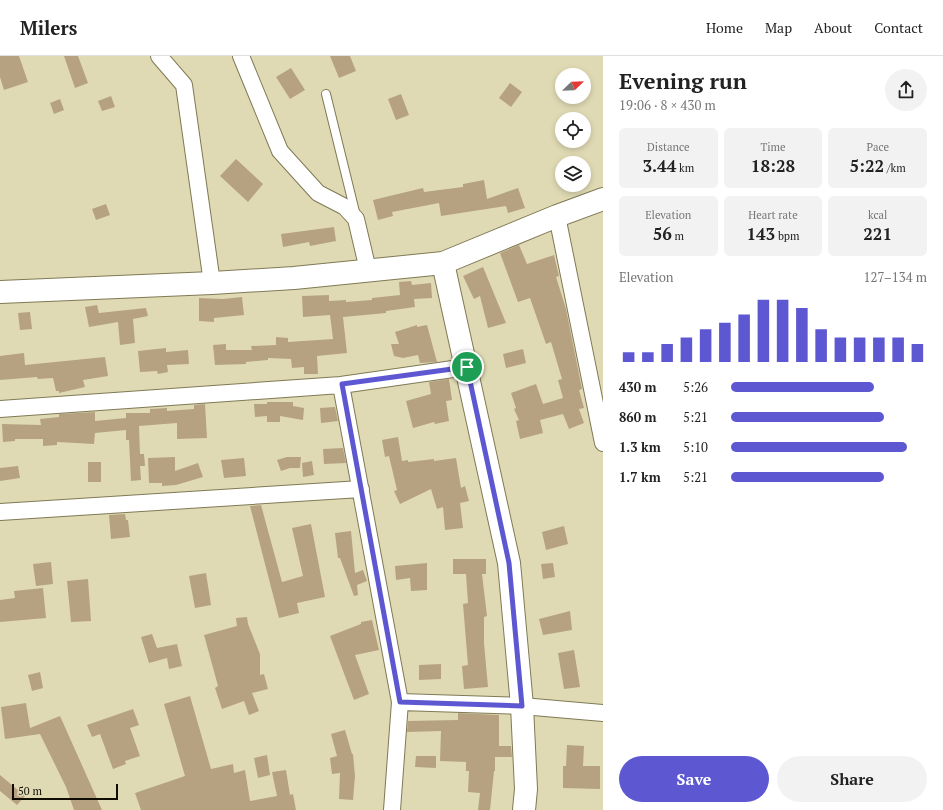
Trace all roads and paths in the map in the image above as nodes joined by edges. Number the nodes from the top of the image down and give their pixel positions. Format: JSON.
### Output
{"nodes":[{"id":1,"x":159,"y":56,"type":"edge"},
{"id":2,"x":241,"y":56,"type":"edge"},
{"id":3,"x":326,"y":94,"type":"dead end"},
{"id":4,"x":603,"y":199,"type":"edge"},
{"id":5,"x":557,"y":216,"type":"junction"},
{"id":6,"x":356,"y":219,"type":"junction"},
{"id":7,"x":443,"y":264,"type":"junction"},
{"id":8,"x":368,"y":270,"type":"junction"},
{"id":9,"x":212,"y":283,"type":"junction"},
{"id":10,"x":0,"y":292,"type":"edge"},
{"id":11,"x":467,"y":367,"type":"junction"},
{"id":12,"x":342,"y":384,"type":"junction"},
{"id":13,"x":0,"y":409,"type":"edge"},
{"id":14,"x":603,"y":443,"type":"edge"},
{"id":15,"x":361,"y":488,"type":"junction"},
{"id":16,"x":0,"y":512,"type":"edge"},
{"id":17,"x":400,"y":702,"type":"junction"},
{"id":18,"x":522,"y":706,"type":"junction"},
{"id":19,"x":603,"y":713,"type":"edge"},
{"id":20,"x":392,"y":810,"type":"edge"},
{"id":21,"x":524,"y":810,"type":"edge"}],
"edges":[{"from":1,"to":9,"type":"street"},
{"from":2,"to":6,"type":"street"},
{"from":3,"to":6,"type":"lane"},
{"from":4,"to":5,"type":"street"},
{"from":5,"to":7,"type":"street"},
{"from":5,"to":14,"type":"street"},
{"from":6,"to":8,"type":"street"},
{"from":7,"to":8,"type":"street"},
{"from":7,"to":11,"type":"street"},
{"from":8,"to":9,"type":"street"},
{"from":9,"to":10,"type":"street"},
{"from":11,"to":12,"type":"street"},
{"from":11,"to":18,"type":"street"},
{"from":12,"to":13,"type":"street"},
{"from":12,"to":15,"type":"street"},
{"from":15,"to":16,"type":"street"},
{"from":15,"to":17,"type":"street"},
{"from":17,"to":18,"type":"street"},
{"from":17,"to":20,"type":"street"},
{"from":18,"to":19,"type":"street"},
{"from":18,"to":21,"type":"street"}]}
